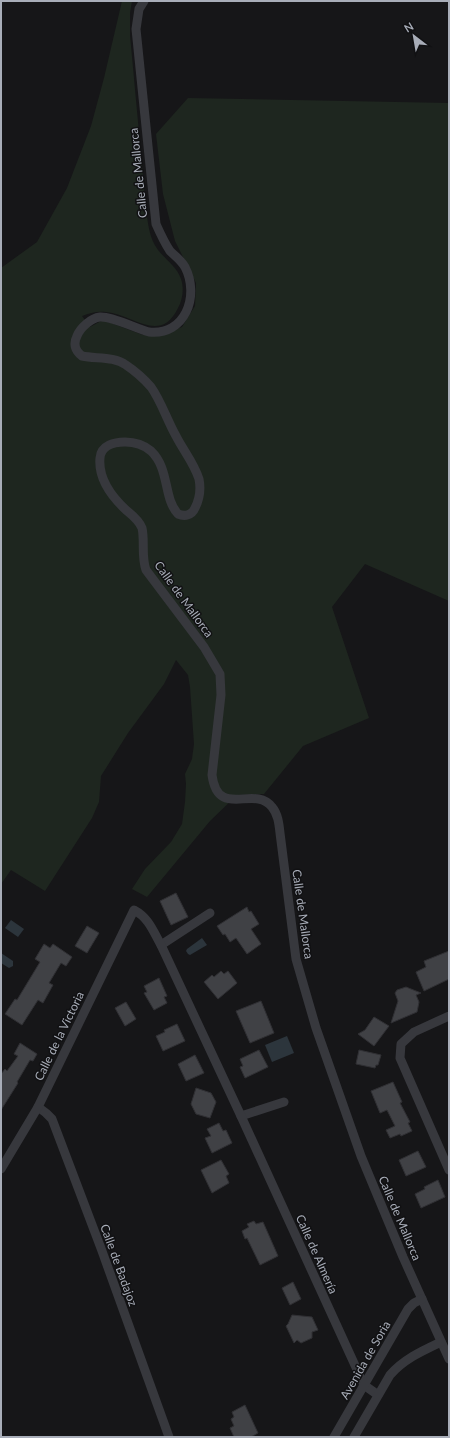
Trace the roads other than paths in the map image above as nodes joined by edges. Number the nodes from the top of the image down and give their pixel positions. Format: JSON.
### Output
{"nodes":[{"id":1,"x":144,"y":1,"type":"edge"},
{"id":2,"x":134,"y":910,"type":"joint"},
{"id":3,"x":210,"y":913,"type":"dead end"},
{"id":4,"x":160,"y":945,"type":"junction"},
{"id":5,"x":449,"y":1016,"type":"edge"},
{"id":6,"x":284,"y":1102,"type":"dead end"},
{"id":7,"x":38,"y":1106,"type":"junction"},
{"id":8,"x":241,"y":1116,"type":"junction"},
{"id":9,"x":1,"y":1169,"type":"edge"},
{"id":10,"x":449,"y":1170,"type":"edge"},
{"id":11,"x":422,"y":1299,"type":"junction"},
{"id":12,"x":441,"y":1342,"type":"junction"},
{"id":13,"x":449,"y":1359,"type":"edge"},
{"id":14,"x":364,"y":1385,"type":"junction"},
{"id":15,"x":378,"y":1395,"type":"junction"},
{"id":16,"x":169,"y":1437,"type":"edge"},
{"id":17,"x":334,"y":1437,"type":"edge"},
{"id":18,"x":354,"y":1437,"type":"edge"}],
"edges":[{"from":1,"to":11,"type":"street","name":"Calle de Mallorca"},
{"from":2,"to":4,"type":"street","name":"Calle de Almería"},
{"from":2,"to":7,"type":"street","name":"Calle de la Victoria"},
{"from":3,"to":4,"type":"street"},
{"from":4,"to":8,"type":"street","name":"Calle de Almería"},
{"from":5,"to":10,"type":"street"},
{"from":6,"to":8,"type":"street"},
{"from":7,"to":9,"type":"street","name":"Calle de la Victoria"},
{"from":7,"to":16,"type":"street","name":"Calle de Badajoz"},
{"from":8,"to":14,"type":"street","name":"Calle de Almería"},
{"from":11,"to":12,"type":"street","name":"Calle de Mallorca"},
{"from":11,"to":14,"type":"street","name":"Avenida de Soria"},
{"from":12,"to":13,"type":"street","name":"Calle de Mallorca"},
{"from":12,"to":15,"type":"street"},
{"from":14,"to":15,"type":"street","name":"Calle de Almería"},
{"from":14,"to":17,"type":"street","name":"Avenida de Soria"},
{"from":15,"to":18,"type":"street"}]}
